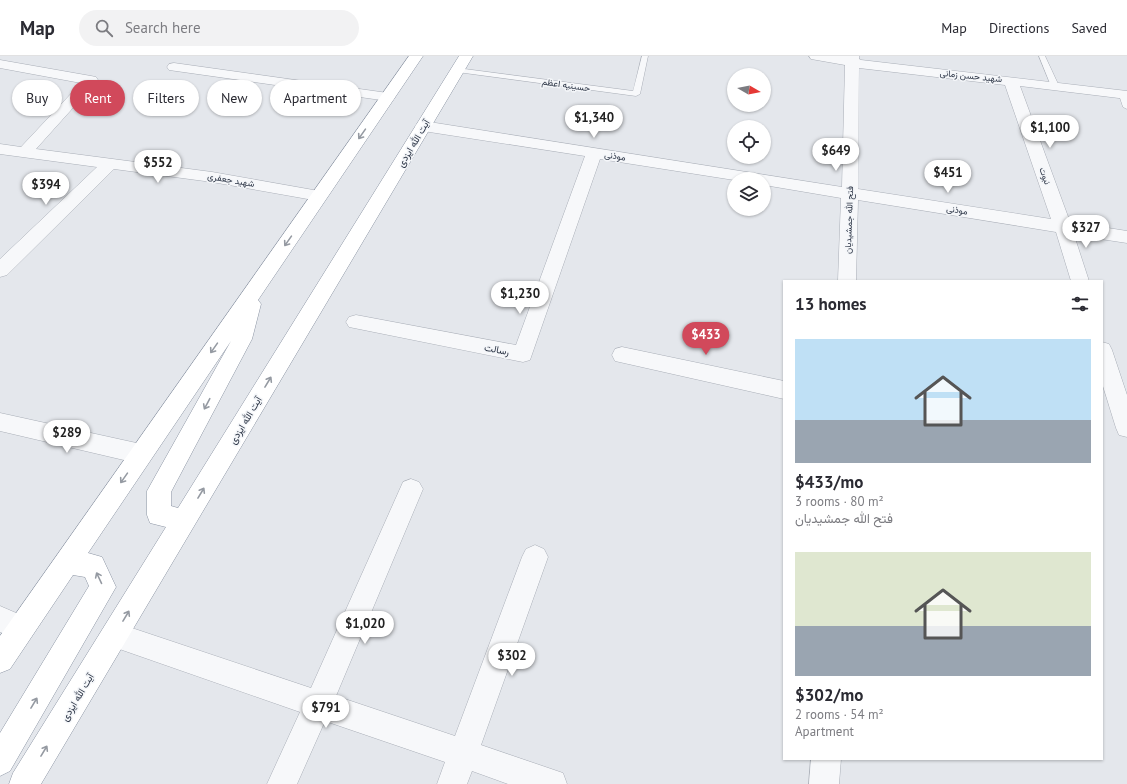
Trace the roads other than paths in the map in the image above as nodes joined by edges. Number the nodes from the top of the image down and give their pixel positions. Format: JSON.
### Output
{"nodes":[{"id":1,"x":416,"y":56,"type":"edge"},
{"id":2,"x":645,"y":56,"type":"edge"},
{"id":3,"x":816,"y":56,"type":"edge"},
{"id":4,"x":925,"y":56,"type":"edge"},
{"id":5,"x":1042,"y":56,"type":"edge"},
{"id":6,"x":852,"y":59,"type":"edge"},
{"id":7,"x":462,"y":63,"type":"edge"},
{"id":8,"x":0,"y":64,"type":"edge"},
{"id":9,"x":174,"y":67,"type":"dead end"},
{"id":10,"x":926,"y":72,"type":"junction"},
{"id":11,"x":1011,"y":80,"type":"junction"},
{"id":12,"x":1055,"y":86,"type":"junction"},
{"id":13,"x":388,"y":97,"type":"junction"},
{"id":14,"x":1126,"y":99,"type":"edge"},
{"id":15,"x":423,"y":126,"type":"junction"},
{"id":16,"x":0,"y":149,"type":"edge"},
{"id":17,"x":25,"y":152,"type":"junction"},
{"id":18,"x":594,"y":153,"type":"junction"},
{"id":19,"x":111,"y":163,"type":"junction"},
{"id":20,"x":727,"y":174,"type":"edge"},
{"id":21,"x":771,"y":181,"type":"edge"},
{"id":22,"x":850,"y":193,"type":"junction"},
{"id":23,"x":319,"y":196,"type":"junction"},
{"id":24,"x":1063,"y":227,"type":"junction"},
{"id":25,"x":1127,"y":237,"type":"edge"},
{"id":26,"x":0,"y":270,"type":"edge"},
{"id":27,"x":846,"y":280,"type":"edge"},
{"id":28,"x":1080,"y":280,"type":"edge"},
{"id":29,"x":254,"y":291,"type":"junction"},
{"id":30,"x":356,"y":322,"type":"dead end"},
{"id":31,"x":1103,"y":353,"type":"edge"},
{"id":32,"x":622,"y":355,"type":"dead end"},
{"id":33,"x":783,"y":390,"type":"edge"},
{"id":34,"x":0,"y":422,"type":"edge"},
{"id":35,"x":1127,"y":428,"type":"edge"},
{"id":36,"x":141,"y":454,"type":"junction"},
{"id":37,"x":412,"y":489,"type":"dead end"},
{"id":38,"x":184,"y":520,"type":"junction"},
{"id":39,"x":535,"y":557,"type":"dead end"},
{"id":40,"x":66,"y":562,"type":"junction"},
{"id":41,"x":10,"y":624,"type":"edge"},
{"id":42,"x":114,"y":635,"type":"junction"},
{"id":43,"x":0,"y":659,"type":"edge"},
{"id":44,"x":318,"y":705,"type":"junction"},
{"id":45,"x":462,"y":753,"type":"junction"},
{"id":46,"x":826,"y":760,"type":"edge"},
{"id":47,"x":0,"y":761,"type":"edge"},
{"id":48,"x":24,"y":784,"type":"edge"},
{"id":49,"x":282,"y":784,"type":"edge"},
{"id":50,"x":452,"y":784,"type":"edge"},
{"id":51,"x":552,"y":784,"type":"edge"},
{"id":52,"x":824,"y":784,"type":"edge"}],
"edges":[{"from":1,"to":13,"type":"highway"},
{"from":2,"to":7,"type":"lane","name":"حسینیه اعظم"},
{"from":3,"to":6,"type":"street","name":"شهید حسن زمانی"},
{"from":4,"to":10,"type":"street"},
{"from":5,"to":12,"type":"lane"},
{"from":6,"to":10,"type":"street","name":"شهید حسن زمانی"},
{"from":6,"to":22,"type":"street","name":"فتح الله جمشیدیان"},
{"from":7,"to":15,"type":"highway","name":"آیت الله ایزدی"},
{"from":8,"to":17,"type":"street"},
{"from":9,"to":13,"type":"street"},
{"from":10,"to":11,"type":"street","name":"شهید حسن زمانی"},
{"from":11,"to":12,"type":"street","name":"شهید حسن زمانی"},
{"from":11,"to":24,"type":"street","name":"نبوت"},
{"from":12,"to":14,"type":"street","name":"شهید حسن زمانی"},
{"from":13,"to":23,"type":"highway","one_way":true},
{"from":15,"to":18,"type":"street","name":"موذنی"},
{"from":38,"to":15,"type":"highway","name":"آیت الله ایزدی","one_way":true},
{"from":16,"to":17,"type":"street","name":"شهید جعفری"},
{"from":17,"to":19,"type":"street","name":"شهید جعفری"},
{"from":18,"to":20,"type":"street","name":"موذنی"},
{"from":18,"to":30,"type":"street","name":"رسالت"},
{"from":19,"to":23,"type":"street","name":"شهید جعفری"},
{"from":19,"to":26,"type":"street"},
{"from":21,"to":22,"type":"street","name":"موذنی"},
{"from":22,"to":24,"type":"street","name":"موذنی"},
{"from":22,"to":27,"type":"street","name":"فتح الله جمشیدیان"},
{"from":23,"to":29,"type":"highway","one_way":true},
{"from":24,"to":25,"type":"street","name":"موذنی"},
{"from":24,"to":28,"type":"street","name":"نبوت"},
{"from":29,"to":36,"type":"highway","one_way":true},
{"from":29,"to":38,"type":"highway","one_way":true},
{"from":31,"to":35,"type":"street"},
{"from":32,"to":33,"type":"street"},
{"from":34,"to":36,"type":"street"},
{"from":36,"to":40,"type":"highway","one_way":true},
{"from":37,"to":44,"type":"street"},
{"from":42,"to":38,"type":"highway","name":"آیت الله ایزدی","one_way":true},
{"from":39,"to":45,"type":"street"},
{"from":40,"to":41,"type":"highway"},
{"from":47,"to":40,"type":"highway","one_way":true},
{"from":41,"to":43,"type":"highway"},
{"from":42,"to":44,"type":"street"},
{"from":48,"to":42,"type":"highway","name":"آیت الله ایزدی","one_way":true},
{"from":44,"to":45,"type":"street"},
{"from":44,"to":49,"type":"street"},
{"from":45,"to":50,"type":"street"},
{"from":45,"to":51,"type":"street"},
{"from":46,"to":52,"type":"street"}]}
